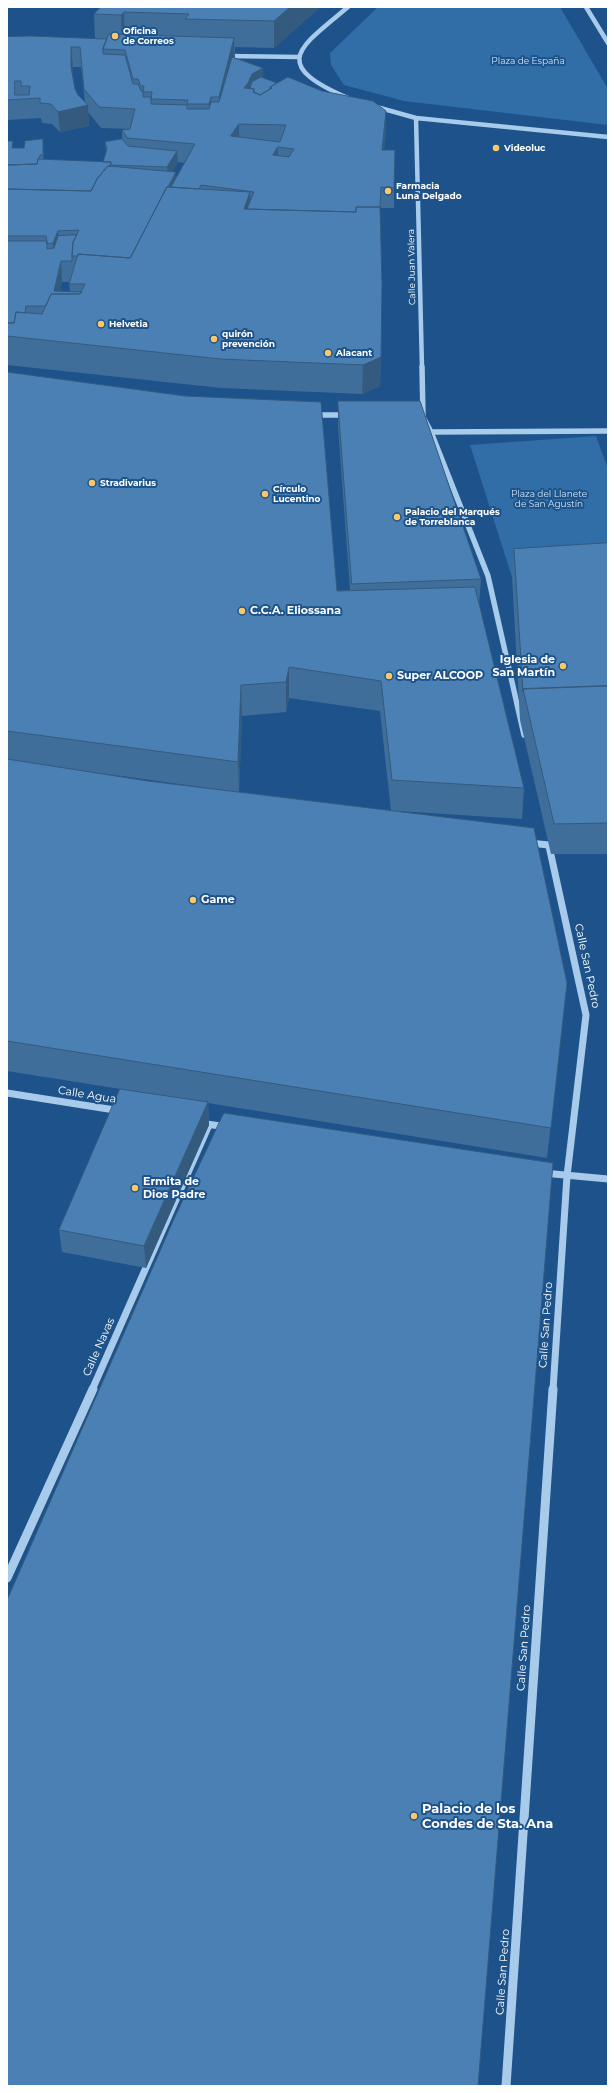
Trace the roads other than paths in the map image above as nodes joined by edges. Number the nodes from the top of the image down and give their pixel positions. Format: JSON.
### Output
{"nodes":[{"id":1,"x":348,"y":7,"type":"edge"},
{"id":2,"x":586,"y":7,"type":"edge"},
{"id":3,"x":608,"y":42,"type":"edge"},
{"id":4,"x":224,"y":56,"type":"edge"},
{"id":5,"x":299,"y":57,"type":"junction"},
{"id":6,"x":355,"y":101,"type":"edge"},
{"id":7,"x":369,"y":104,"type":"edge"},
{"id":8,"x":416,"y":118,"type":"junction"},
{"id":9,"x":608,"y":137,"type":"edge"},
{"id":10,"x":308,"y":415,"type":"edge"},
{"id":11,"x":354,"y":416,"type":"edge"},
{"id":12,"x":416,"y":416,"type":"edge"},
{"id":13,"x":423,"y":416,"type":"junction"},
{"id":14,"x":608,"y":431,"type":"edge"},
{"id":15,"x":431,"y":432,"type":"junction"},
{"id":16,"x":525,"y":742,"type":"dead end"},
{"id":17,"x":547,"y":838,"type":"dead end"},
{"id":18,"x":525,"y":842,"type":"edge"},
{"id":19,"x":549,"y":845,"type":"junction"},
{"id":20,"x":7,"y":1093,"type":"edge"},
{"id":21,"x":130,"y":1113,"type":"edge"},
{"id":22,"x":193,"y":1122,"type":"edge"},
{"id":23,"x":209,"y":1125,"type":"junction"},
{"id":24,"x":232,"y":1128,"type":"edge"},
{"id":25,"x":536,"y":1172,"type":"edge"},
{"id":26,"x":567,"y":1176,"type":"junction"},
{"id":27,"x":608,"y":1179,"type":"edge"},
{"id":28,"x":7,"y":1578,"type":"edge"},
{"id":29,"x":506,"y":2086,"type":"edge"}],
"edges":[{"from":1,"to":5,"type":"street"},
{"from":2,"to":3,"type":"street"},
{"from":4,"to":5,"type":"street"},
{"from":5,"to":6,"type":"street"},
{"from":7,"to":8,"type":"street"},
{"from":8,"to":9,"type":"street"},
{"from":8,"to":13,"type":"street","name":"Calle Juan Valera"},
{"from":10,"to":11,"type":"street"},
{"from":12,"to":13,"type":"street"},
{"from":13,"to":15,"type":"street"},
{"from":14,"to":15,"type":"street"},
{"from":15,"to":16,"type":"street"},
{"from":17,"to":19,"type":"street","name":"Calle San Pedro"},
{"from":18,"to":19,"type":"street"},
{"from":19,"to":26,"type":"street","name":"Calle San Pedro"},
{"from":20,"to":21,"type":"street","name":"Calle Agua"},
{"from":22,"to":23,"type":"street"},
{"from":23,"to":24,"type":"street"},
{"from":23,"to":28,"type":"street","name":"Calle Navas"},
{"from":25,"to":26,"type":"street"},
{"from":26,"to":27,"type":"street"},
{"from":26,"to":29,"type":"street","name":"Calle San Pedro"}]}
